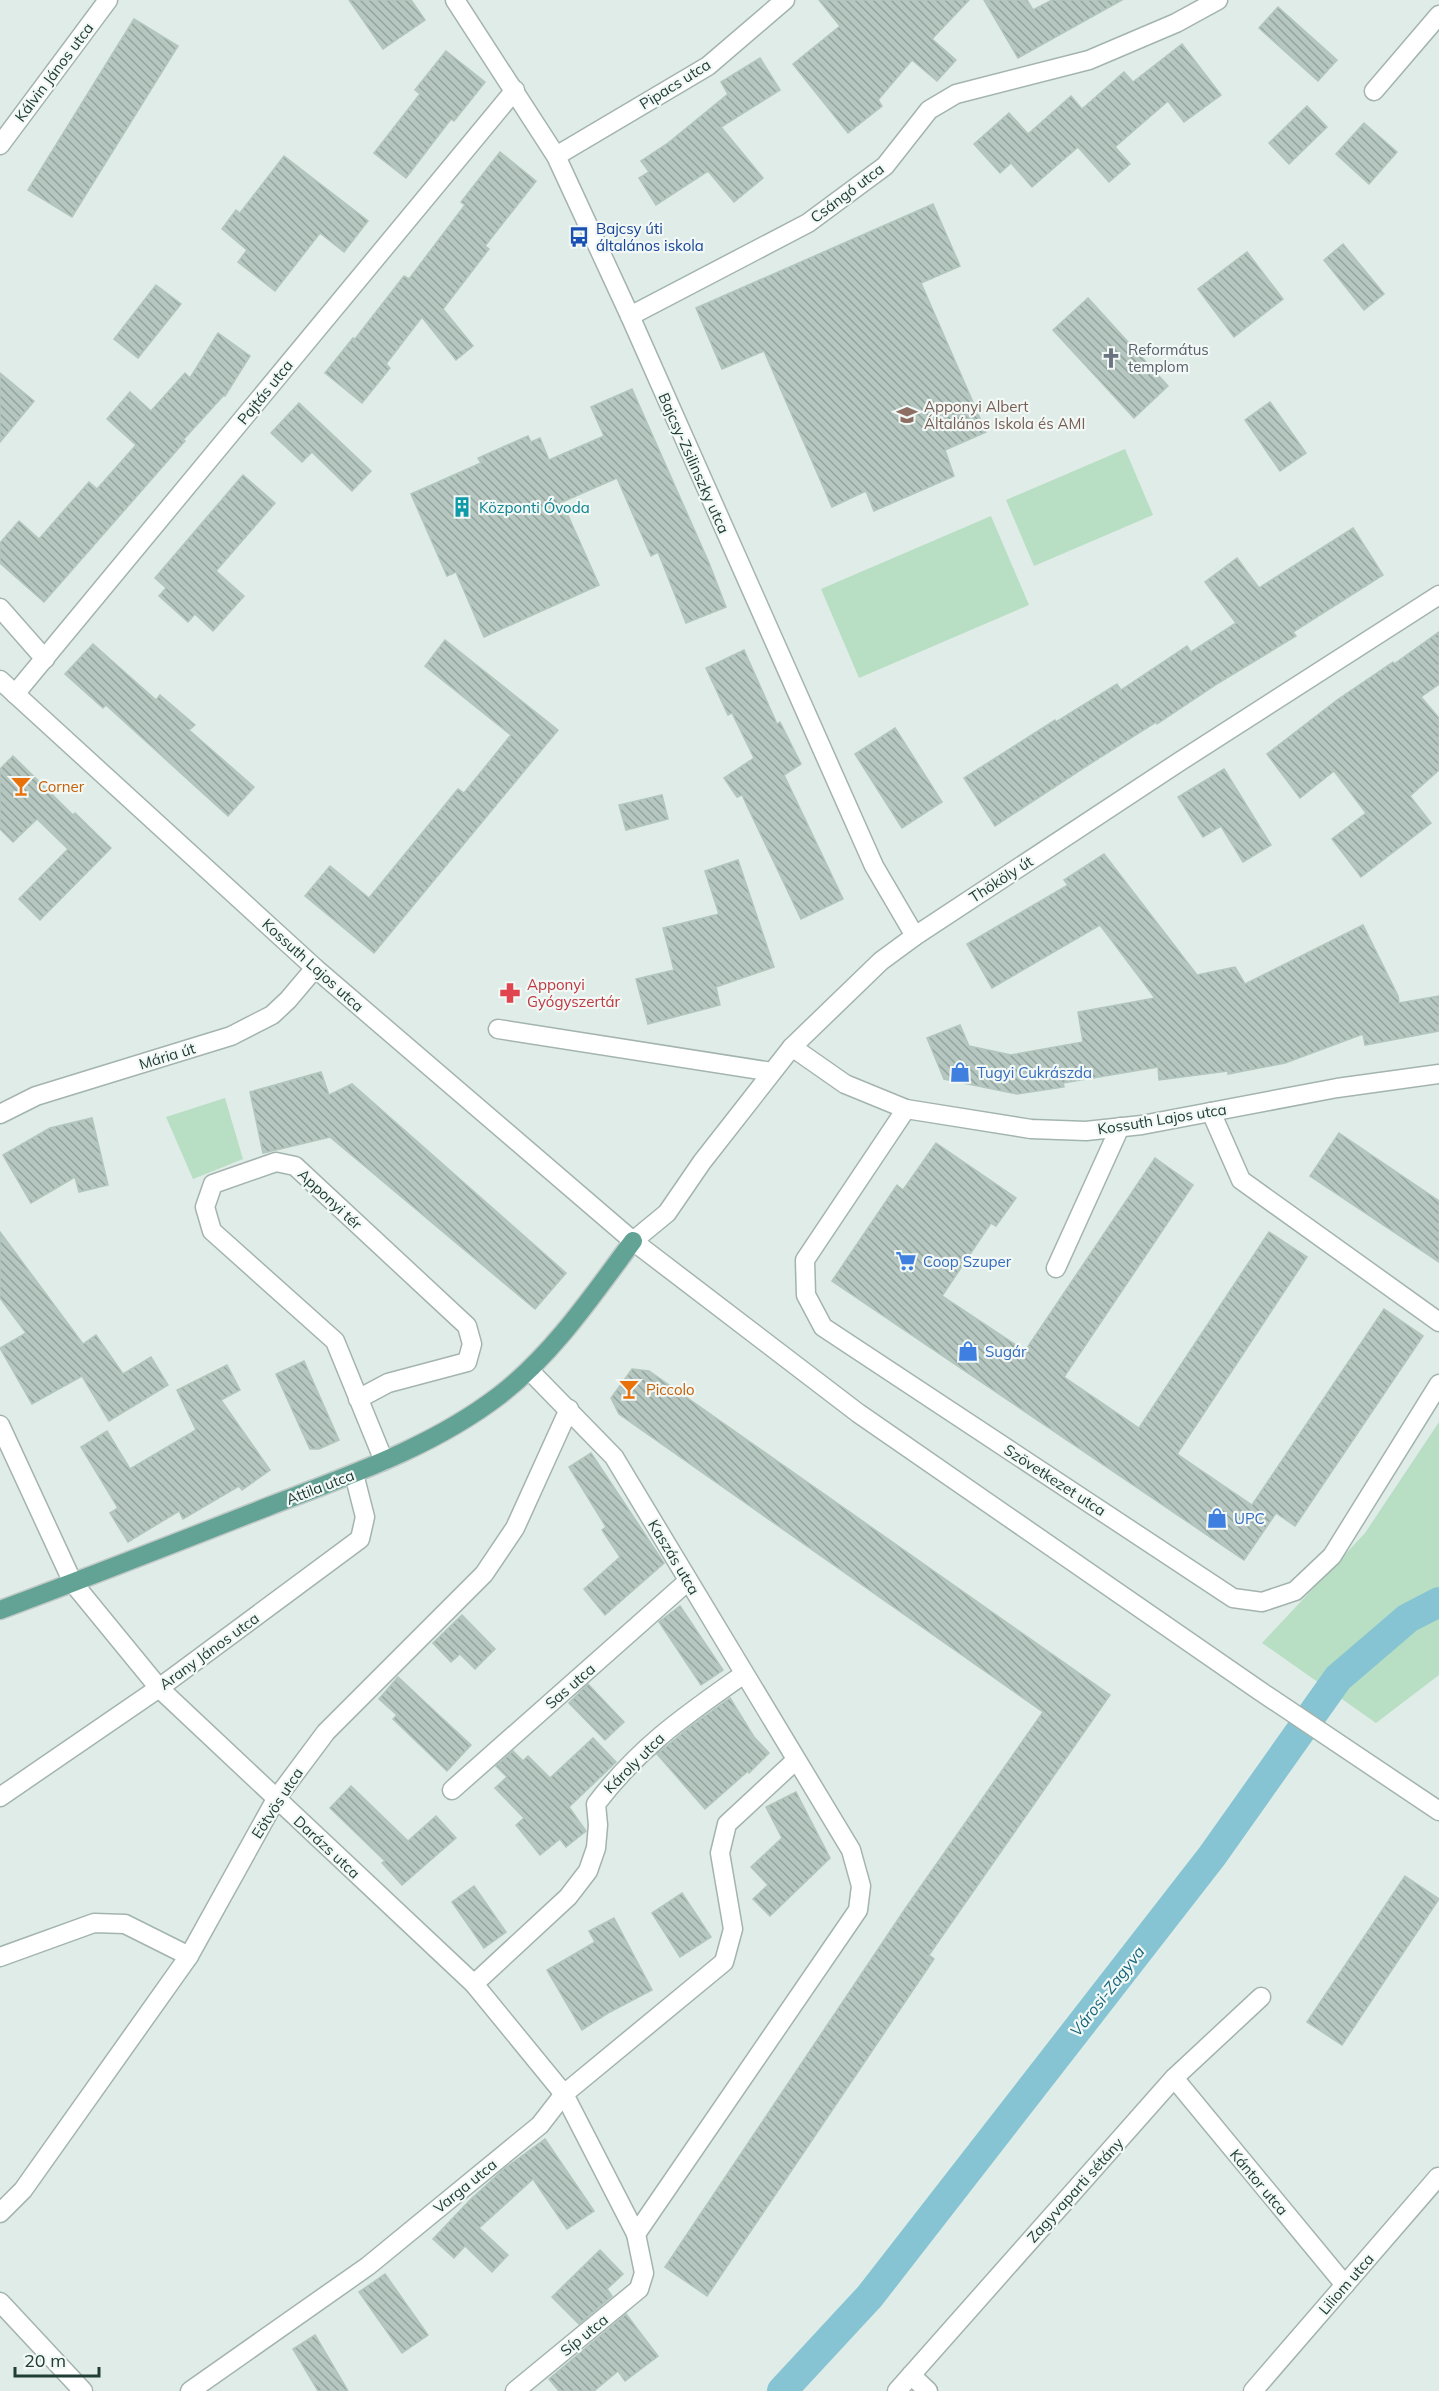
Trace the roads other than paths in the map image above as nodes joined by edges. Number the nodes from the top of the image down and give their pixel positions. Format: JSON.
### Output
{"nodes":[{"id":1,"x":108,"y":0,"type":"edge"},
{"id":2,"x":455,"y":0,"type":"edge"},
{"id":3,"x":785,"y":0,"type":"edge"},
{"id":4,"x":1218,"y":0,"type":"edge"},
{"id":5,"x":1439,"y":15,"type":"edge"},
{"id":6,"x":515,"y":90,"type":"junction"},
{"id":7,"x":1374,"y":91,"type":"dead end"},
{"id":8,"x":0,"y":145,"type":"edge"},
{"id":9,"x":556,"y":156,"type":"junction"},
{"id":10,"x":630,"y":316,"type":"junction"},
{"id":11,"x":1439,"y":595,"type":"edge"},
{"id":12,"x":0,"y":608,"type":"edge"},
{"id":13,"x":45,"y":658,"type":"junction"},
{"id":14,"x":0,"y":680,"type":"edge"},
{"id":15,"x":15,"y":694,"type":"junction"},
{"id":16,"x":915,"y":936,"type":"junction"},
{"id":17,"x":315,"y":968,"type":"junction"},
{"id":18,"x":498,"y":1029,"type":"dead end"},
{"id":19,"x":792,"y":1047,"type":"junction"},
{"id":20,"x":772,"y":1072,"type":"junction"},
{"id":21,"x":1439,"y":1074,"type":"edge"},
{"id":22,"x":906,"y":1109,"type":"junction"},
{"id":23,"x":1211,"y":1112,"type":"junction"},
{"id":24,"x":0,"y":1114,"type":"edge"},
{"id":25,"x":1120,"y":1127,"type":"junction"},
{"id":26,"x":633,"y":1241,"type":"junction"},
{"id":27,"x":1056,"y":1268,"type":"dead end"},
{"id":28,"x":1439,"y":1322,"type":"edge"},
{"id":29,"x":529,"y":1370,"type":"junction"},
{"id":30,"x":1439,"y":1384,"type":"edge"},
{"id":31,"x":358,"y":1399,"type":"junction"},
{"id":32,"x":569,"y":1409,"type":"junction"},
{"id":33,"x":2,"y":1435,"type":"edge"},
{"id":34,"x":384,"y":1461,"type":"junction"},
{"id":35,"x":354,"y":1474,"type":"junction"},
{"id":36,"x":688,"y":1581,"type":"junction"},
{"id":37,"x":73,"y":1583,"type":"junction"},
{"id":38,"x":0,"y":1610,"type":"edge"},
{"id":39,"x":744,"y":1674,"type":"junction"},
{"id":40,"x":159,"y":1688,"type":"junction"},
{"id":41,"x":796,"y":1760,"type":"junction"},
{"id":42,"x":452,"y":1790,"type":"dead end"},
{"id":43,"x":0,"y":1797,"type":"edge"},
{"id":44,"x":276,"y":1799,"type":"junction"},
{"id":45,"x":1439,"y":1811,"type":"edge"},
{"id":46,"x":189,"y":1956,"type":"junction"},
{"id":47,"x":0,"y":1957,"type":"edge"},
{"id":48,"x":474,"y":1984,"type":"junction"},
{"id":49,"x":1261,"y":1998,"type":"dead end"},
{"id":50,"x":1174,"y":2078,"type":"junction"},
{"id":51,"x":564,"y":2094,"type":"junction"},
{"id":52,"x":1438,"y":2177,"type":"edge"},
{"id":53,"x":0,"y":2213,"type":"edge"},
{"id":54,"x":636,"y":2234,"type":"junction"},
{"id":55,"x":644,"y":2273,"type":"joint"},
{"id":56,"x":1345,"y":2285,"type":"junction"},
{"id":57,"x":0,"y":2302,"type":"edge"},
{"id":58,"x":911,"y":2375,"type":"junction"},
{"id":59,"x":83,"y":2391,"type":"edge"},
{"id":60,"x":190,"y":2391,"type":"edge"},
{"id":61,"x":515,"y":2391,"type":"edge"},
{"id":62,"x":897,"y":2391,"type":"edge"},
{"id":63,"x":928,"y":2391,"type":"edge"},
{"id":64,"x":1253,"y":2391,"type":"edge"}],
"edges":[{"from":1,"to":8,"type":"street","name":"Kálvin János utca"},
{"from":2,"to":6,"type":"street","name":"Bajcsy-Zsilinszky utca"},
{"from":3,"to":9,"type":"street","name":"Pipacs utca"},
{"from":4,"to":10,"type":"street","name":"Csángó utca"},
{"from":5,"to":7,"type":"street"},
{"from":6,"to":9,"type":"street","name":"Bajcsy-Zsilinszky utca"},
{"from":6,"to":13,"type":"street","name":"Pajtás utca"},
{"from":9,"to":10,"type":"street","name":"Bajcsy-Zsilinszky utca"},
{"from":10,"to":16,"type":"street","name":"Bajcsy-Zsilinszky utca"},
{"from":11,"to":16,"type":"street","name":"Thököly út"},
{"from":12,"to":13,"type":"street"},
{"from":13,"to":15,"type":"street","name":"Pajtás utca"},
{"from":14,"to":15,"type":"street","name":"Kossuth Lajos utca"},
{"from":15,"to":17,"type":"street","name":"Kossuth Lajos utca"},
{"from":16,"to":19,"type":"street","name":"Thököly út"},
{"from":17,"to":24,"type":"street","name":"Mária út"},
{"from":17,"to":26,"type":"street","name":"Kossuth Lajos utca"},
{"from":18,"to":20,"type":"street"},
{"from":19,"to":20,"type":"street","name":"Thököly út"},
{"from":19,"to":22,"type":"street","name":"Kossuth Lajos utca"},
{"from":20,"to":26,"type":"street","name":"Thököly út"},
{"from":21,"to":23,"type":"street","name":"Kossuth Lajos utca"},
{"from":22,"to":25,"type":"street","name":"Kossuth Lajos utca"},
{"from":22,"to":30,"type":"street","name":"Szövetkezet utca"},
{"from":23,"to":25,"type":"street","name":"Kossuth Lajos utca"},
{"from":23,"to":28,"type":"street"},
{"from":25,"to":27,"type":"street"},
{"from":26,"to":29,"type":"main road","name":"Attila utca"},
{"from":26,"to":45,"type":"street"},
{"from":29,"to":32,"type":"street","name":"Kaszás utca"},
{"from":29,"to":34,"type":"main road","name":"Attila utca"},
{"from":31,"to":31,"type":"street","name":"Apponyi tér"},
{"from":31,"to":34,"type":"street","name":"Apponyi tér"},
{"from":32,"to":36,"type":"street","name":"Kaszás utca"},
{"from":32,"to":44,"type":"street","name":"Eötvös utca"},
{"from":33,"to":37,"type":"street","name":"Darázs utca"},
{"from":34,"to":35,"type":"main road","name":"Attila utca"},
{"from":35,"to":37,"type":"main road","name":"Attila utca"},
{"from":35,"to":40,"type":"street","name":"Arany János utca"},
{"from":36,"to":39,"type":"street","name":"Kaszás utca"},
{"from":36,"to":42,"type":"street","name":"Sas utca"},
{"from":37,"to":38,"type":"main road","name":"Attila utca"},
{"from":37,"to":40,"type":"street","name":"Darázs utca"},
{"from":39,"to":41,"type":"street","name":"Kaszás utca"},
{"from":39,"to":48,"type":"street","name":"Károly utca"},
{"from":40,"to":43,"type":"street","name":"Arany János utca"},
{"from":40,"to":44,"type":"street","name":"Darázs utca"},
{"from":41,"to":51,"type":"street","name":"Varga utca"},
{"from":41,"to":54,"type":"street","name":"Kaszás utca"},
{"from":44,"to":46,"type":"street","name":"Eötvös utca"},
{"from":44,"to":48,"type":"street","name":"Darázs utca"},
{"from":46,"to":47,"type":"street"},
{"from":46,"to":53,"type":"street","name":"Eötvös utca"},
{"from":48,"to":51,"type":"street","name":"Darázs utca"},
{"from":49,"to":50,"type":"street","name":"Zagyvaparti sétány"},
{"from":50,"to":56,"type":"street","name":"Kántor utca"},
{"from":50,"to":58,"type":"street","name":"Zagyvaparti sétány"},
{"from":51,"to":54,"type":"street","name":"Darázs utca"},
{"from":51,"to":60,"type":"street","name":"Varga utca"},
{"from":52,"to":56,"type":"street","name":"Liliom utca"},
{"from":54,"to":55,"type":"street","name":"Darázs utca"},
{"from":55,"to":61,"type":"street","name":"Síp utca"},
{"from":56,"to":64,"type":"street","name":"Liliom utca"},
{"from":57,"to":59,"type":"street"},
{"from":58,"to":62,"type":"street","name":"Zagyvaparti sétány"},
{"from":58,"to":63,"type":"street"}]}
